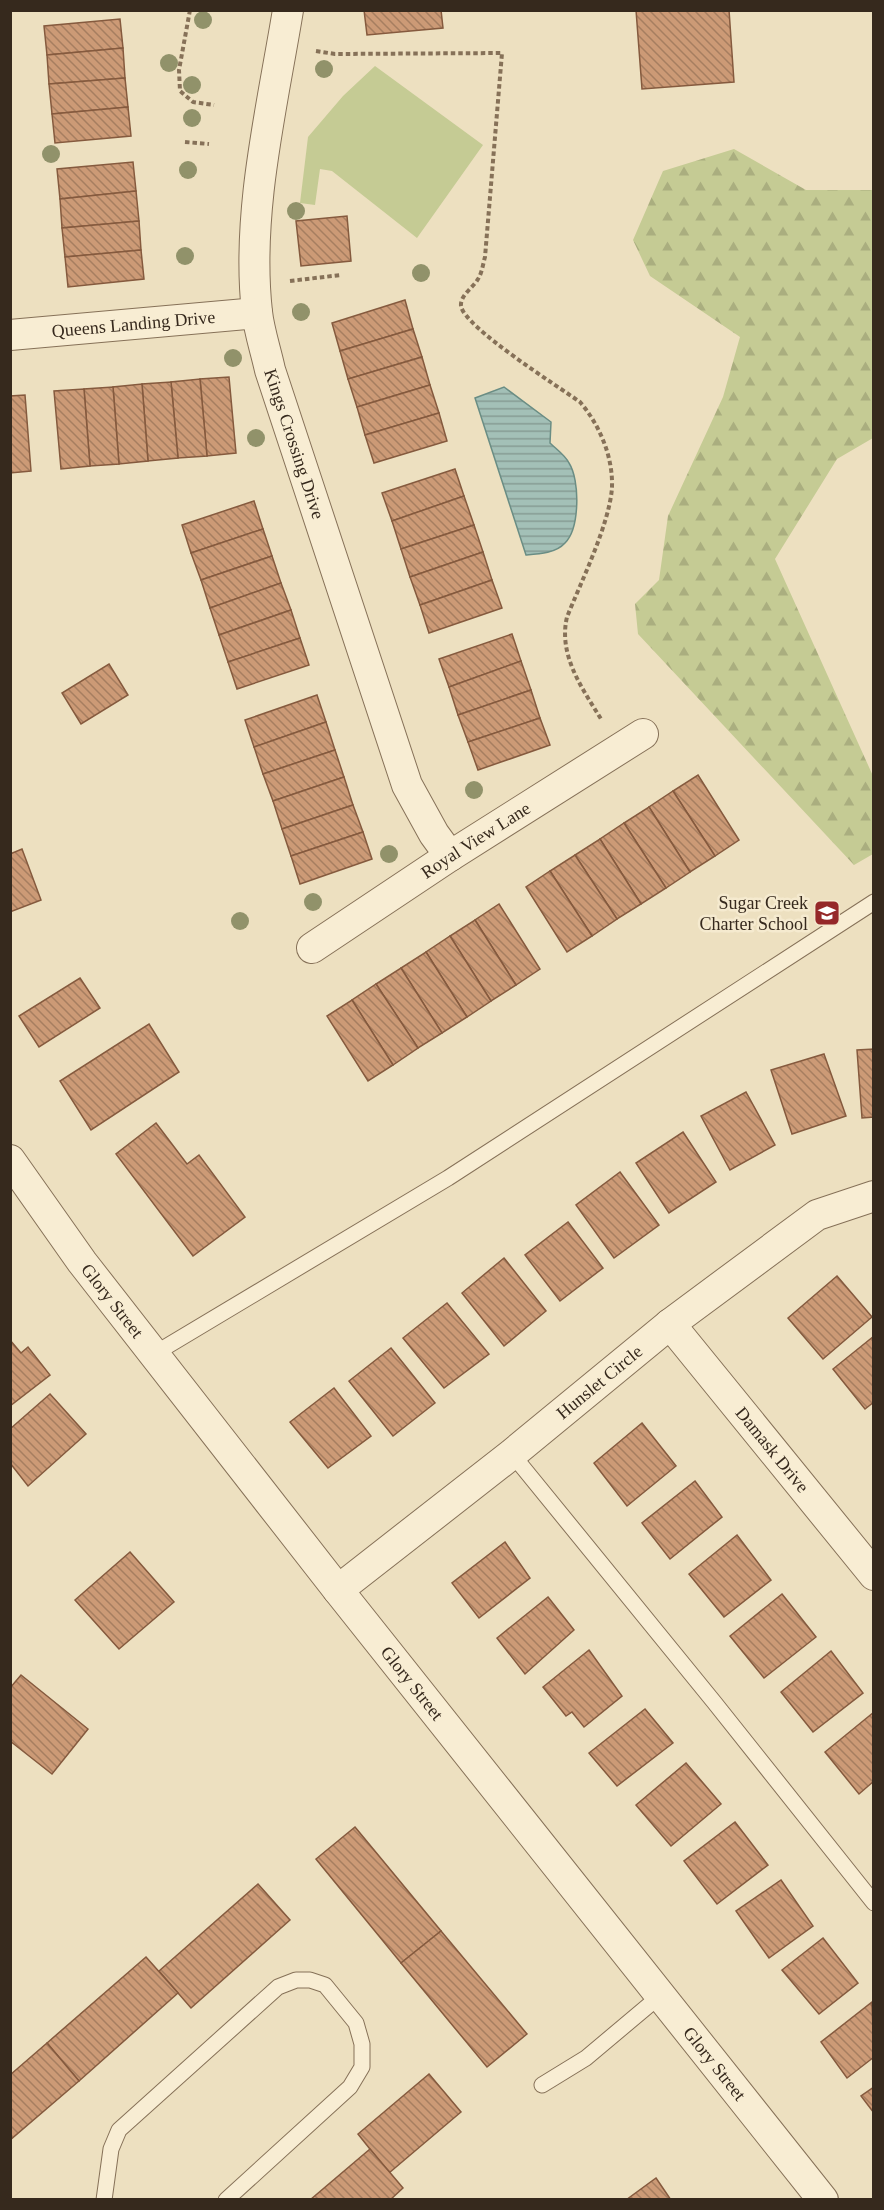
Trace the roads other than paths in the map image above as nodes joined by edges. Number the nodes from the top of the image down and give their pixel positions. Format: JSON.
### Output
{"nodes":[{"id":1,"x":288,"y":10,"type":"edge"},
{"id":2,"x":257,"y":313,"type":"junction"},
{"id":3,"x":10,"y":335,"type":"edge"},
{"id":4,"x":643,"y":734,"type":"dead end"},
{"id":5,"x":450,"y":856,"type":"junction"},
{"id":6,"x":873,"y":902,"type":"edge"},
{"id":7,"x":312,"y":948,"type":"dead end"},
{"id":8,"x":10,"y":1160,"type":"edge"},
{"id":9,"x":873,"y":1196,"type":"edge"},
{"id":10,"x":670,"y":1324,"type":"junction"},
{"id":11,"x":154,"y":1354,"type":"junction"},
{"id":12,"x":512,"y":1454,"type":"junction"},
{"id":13,"x":873,"y":1575,"type":"edge"},
{"id":14,"x":338,"y":1590,"type":"junction"},
{"id":15,"x":873,"y":1903,"type":"edge"},
{"id":16,"x":661,"y":1995,"type":"junction"},
{"id":17,"x":542,"y":2085,"type":"dead end"},
{"id":18,"x":104,"y":2199,"type":"edge"},
{"id":19,"x":226,"y":2199,"type":"edge"},
{"id":20,"x":824,"y":2199,"type":"edge"}],
"edges":[{"from":1,"to":2,"type":"street","name":"Kings Crossing Drive"},
{"from":2,"to":3,"type":"street","name":"Queens Landing Drive"},
{"from":2,"to":5,"type":"street","name":"Kings Crossing Drive"},
{"from":4,"to":5,"type":"street","name":"Royal View Lane"},
{"from":5,"to":7,"type":"street","name":"Royal View Lane"},
{"from":6,"to":11,"type":"lane"},
{"from":8,"to":11,"type":"street","name":"Glory Street"},
{"from":9,"to":10,"type":"street","name":"Hunslet Circle"},
{"from":10,"to":12,"type":"street","name":"Hunslet Circle"},
{"from":10,"to":13,"type":"street","name":"Damask Drive"},
{"from":11,"to":14,"type":"street","name":"Glory Street"},
{"from":12,"to":14,"type":"street","name":"Hunslet Circle"},
{"from":12,"to":15,"type":"lane"},
{"from":14,"to":16,"type":"street","name":"Glory Street"},
{"from":16,"to":17,"type":"lane"},
{"from":16,"to":20,"type":"street","name":"Glory Street"},
{"from":18,"to":19,"type":"lane"}]}
